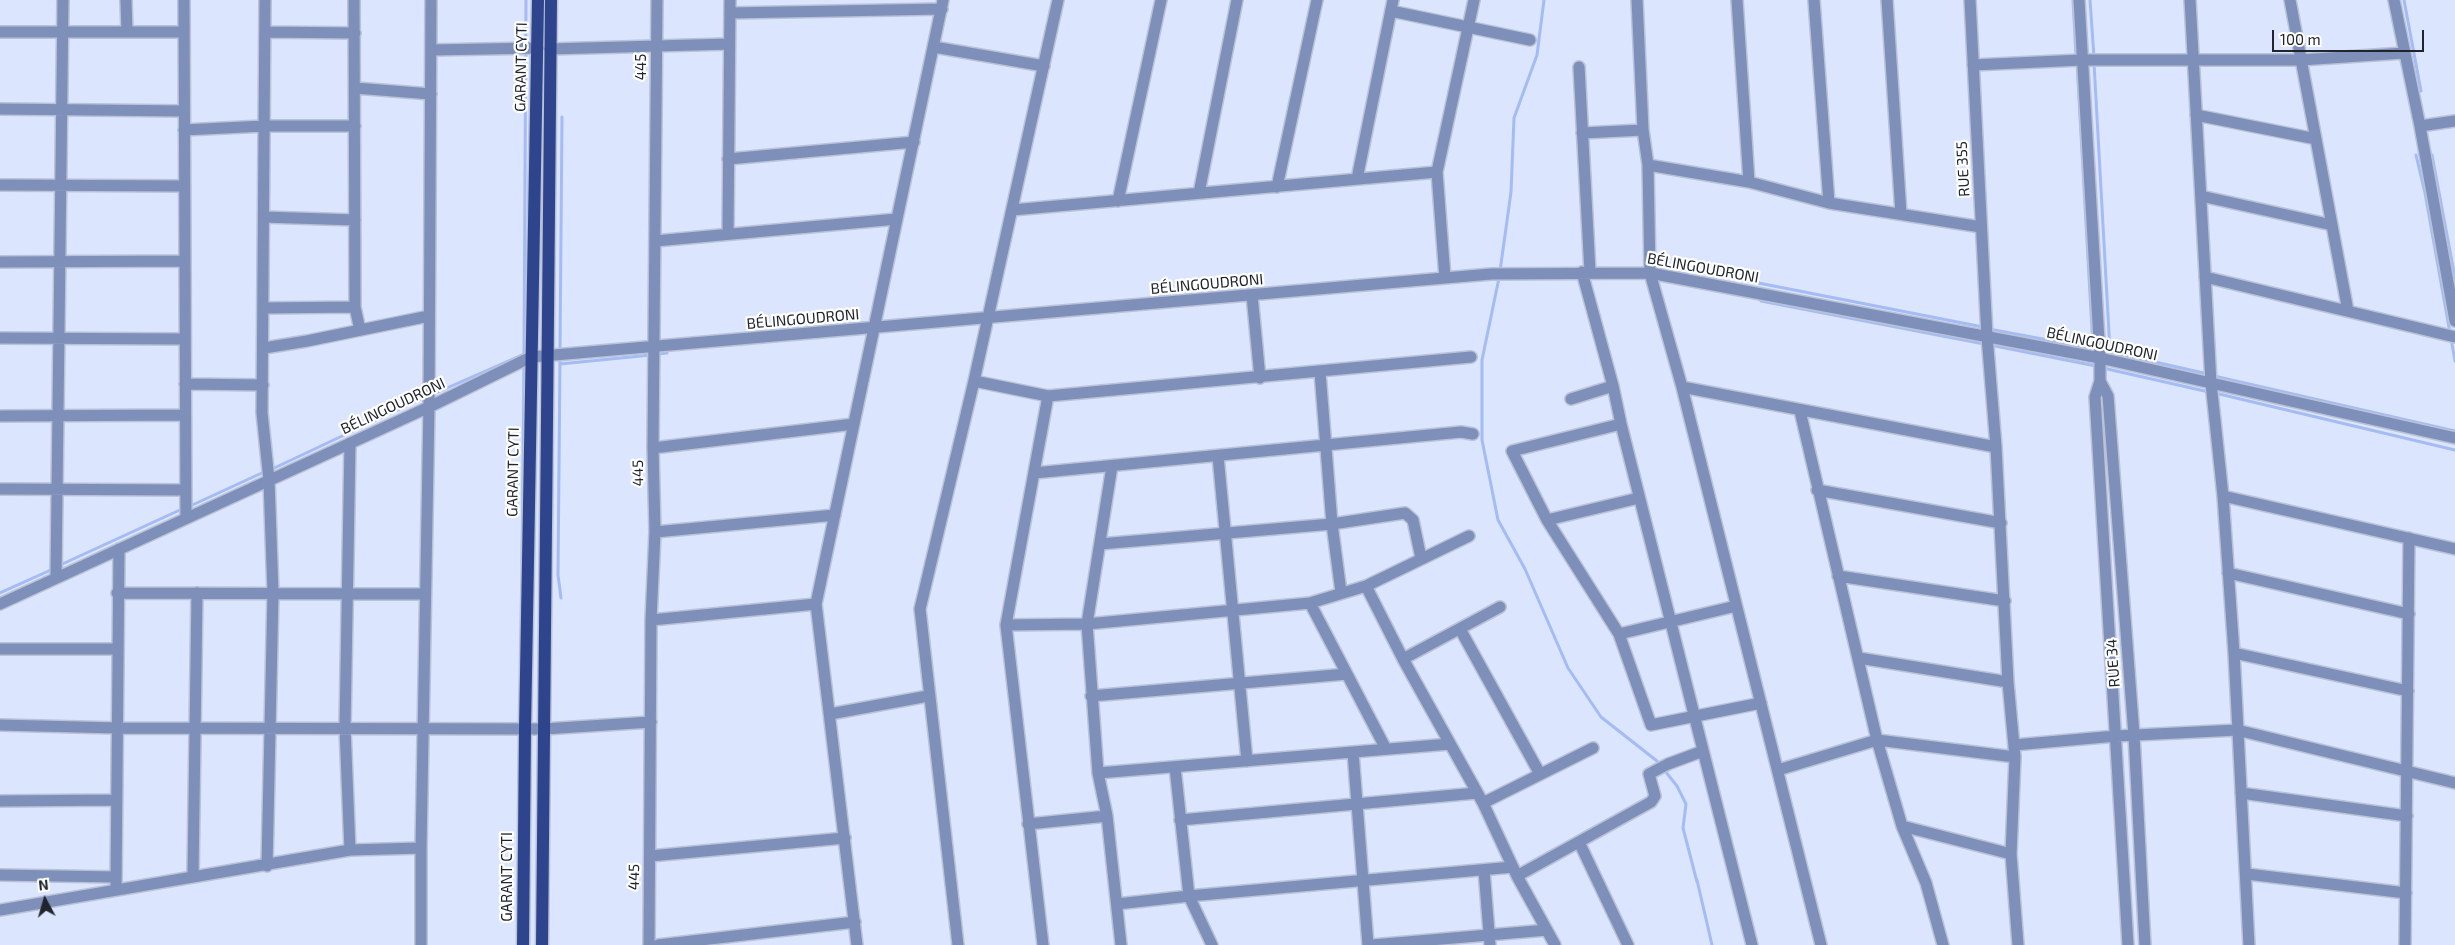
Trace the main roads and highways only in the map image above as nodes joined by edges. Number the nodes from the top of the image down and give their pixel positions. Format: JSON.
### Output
{"nodes":[{"id":1,"x":538,"y":0,"type":"edge"},
{"id":2,"x":550,"y":0,"type":"edge"},
{"id":3,"x":544,"y":48,"type":"junction"},
{"id":4,"x":523,"y":945,"type":"edge"},
{"id":5,"x":542,"y":945,"type":"edge"}],
"edges":[{"from":1,"to":3,"type":"main road","name":"GARANT CYTI"},
{"from":2,"to":3,"type":"main road","name":"GARANT CYTI"},
{"from":3,"to":4,"type":"main road","name":"GARANT CYTI"},
{"from":3,"to":5,"type":"main road","name":"GARANT CYTI"}]}
